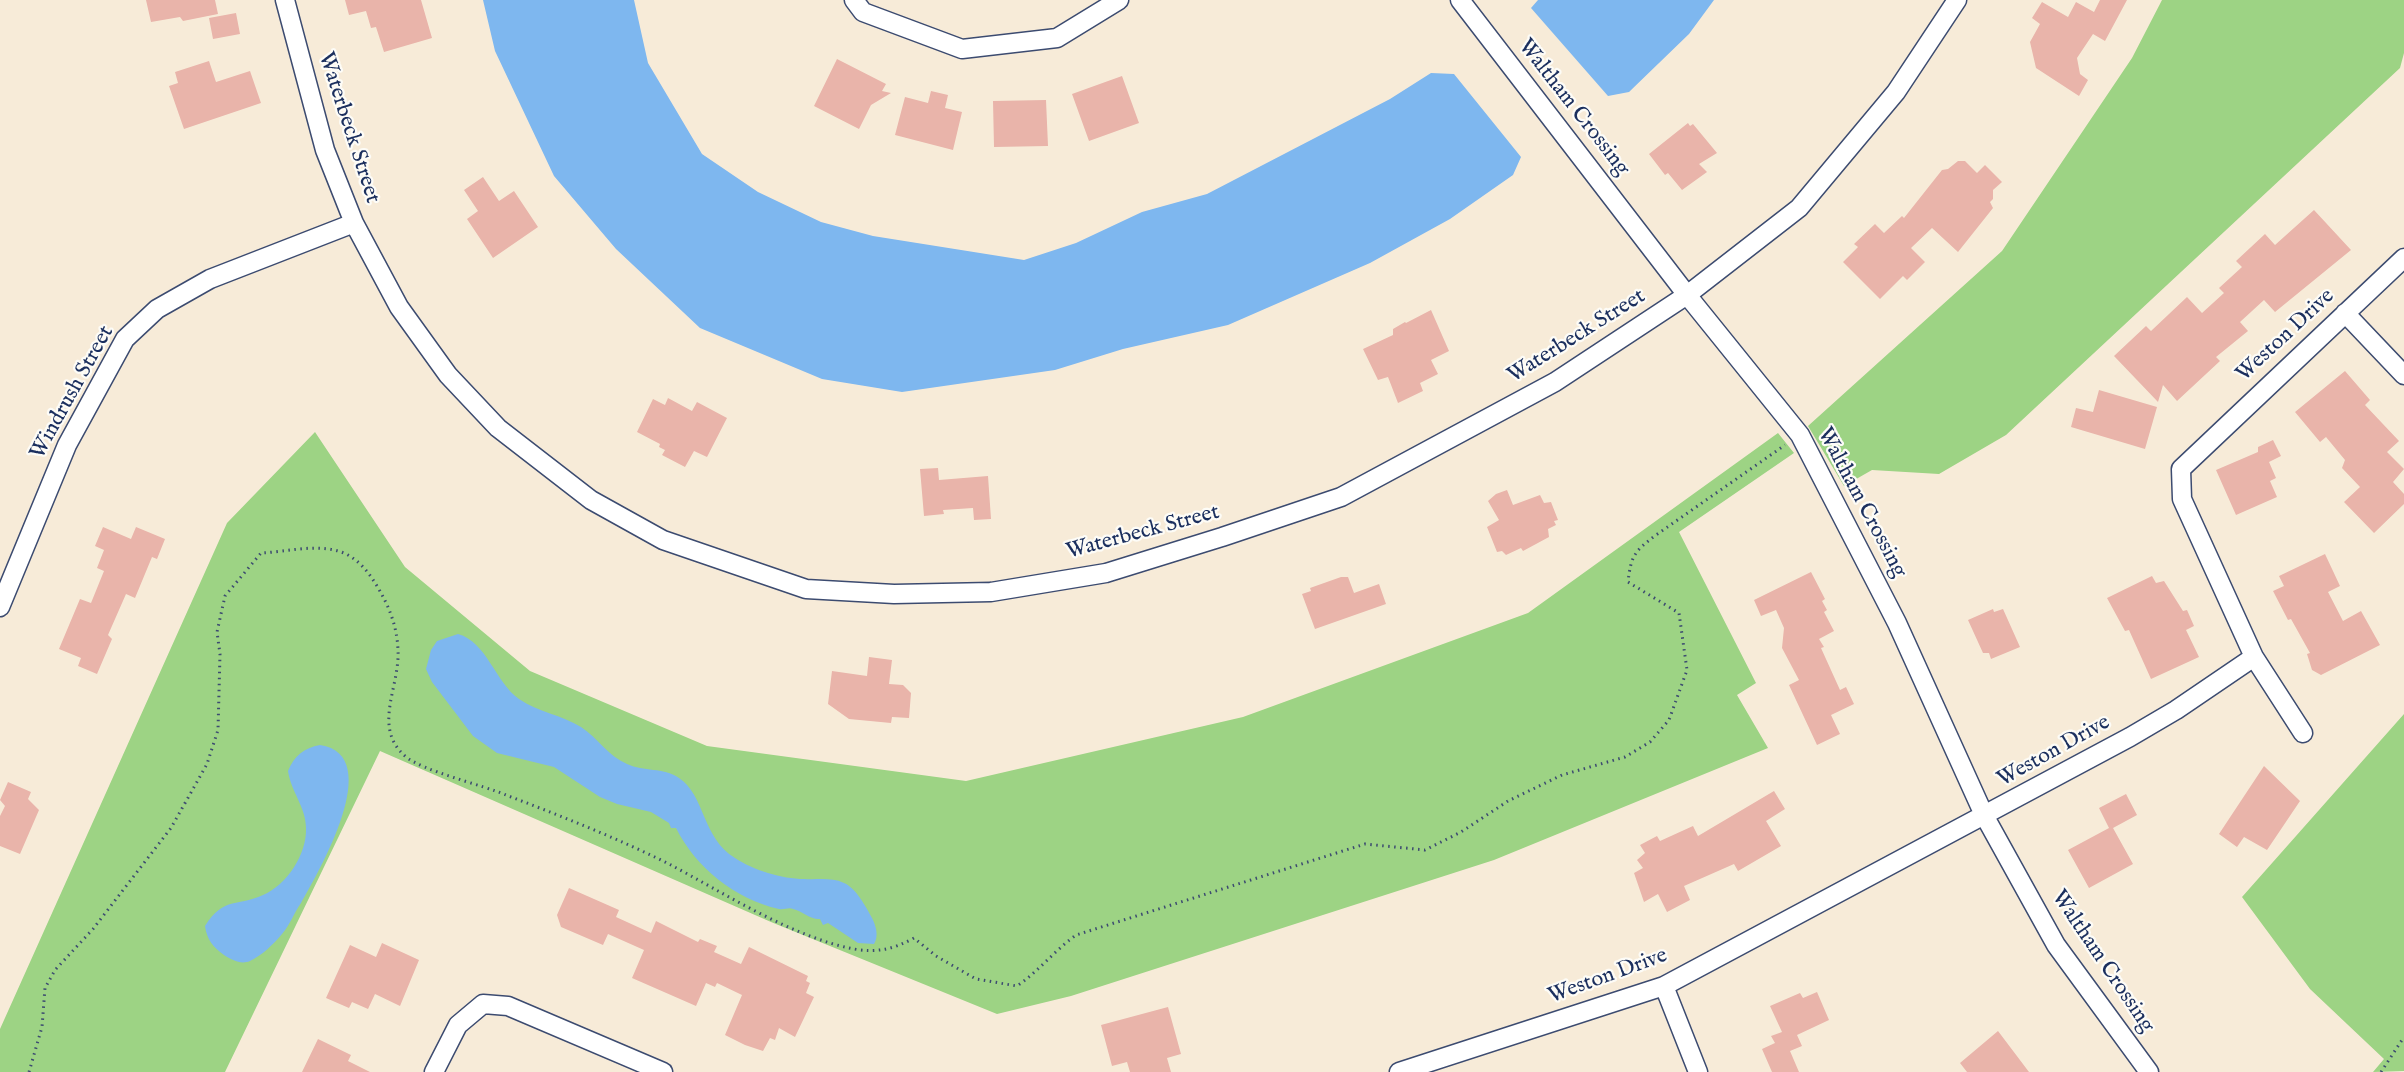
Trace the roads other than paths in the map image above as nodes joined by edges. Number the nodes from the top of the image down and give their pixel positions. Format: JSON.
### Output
{"nodes":[{"id":1,"x":285,"y":0,"type":"edge"},
{"id":2,"x":854,"y":0,"type":"edge"},
{"id":3,"x":1119,"y":0,"type":"edge"},
{"id":4,"x":1460,"y":0,"type":"edge"},
{"id":5,"x":1957,"y":0,"type":"edge"},
{"id":6,"x":354,"y":223,"type":"junction"},
{"id":7,"x":2404,"y":258,"type":"edge"},
{"id":8,"x":1687,"y":295,"type":"junction"},
{"id":9,"x":2345,"y":313,"type":"junction"},
{"id":10,"x":2404,"y":375,"type":"edge"},
{"id":11,"x":0,"y":607,"type":"edge"},
{"id":12,"x":2254,"y":657,"type":"junction"},
{"id":13,"x":2302,"y":733,"type":"dead end"},
{"id":14,"x":1984,"y":815,"type":"junction"},
{"id":15,"x":1664,"y":986,"type":"junction"},
{"id":16,"x":434,"y":1072,"type":"edge"},
{"id":17,"x":663,"y":1072,"type":"edge"},
{"id":18,"x":1399,"y":1072,"type":"edge"},
{"id":19,"x":1698,"y":1072,"type":"edge"},
{"id":20,"x":2150,"y":1072,"type":"edge"}],
"edges":[{"from":1,"to":6,"type":"street","name":"Waterbeck Street"},
{"from":2,"to":3,"type":"street"},
{"from":4,"to":8,"type":"street","name":"Waltham Crossing"},
{"from":5,"to":8,"type":"street","name":"Waterbeck Street"},
{"from":6,"to":8,"type":"street","name":"Waterbeck Street"},
{"from":6,"to":11,"type":"street","name":"Windrush Street"},
{"from":7,"to":9,"type":"street","name":"Weston Drive"},
{"from":8,"to":14,"type":"street","name":"Waltham Crossing"},
{"from":9,"to":10,"type":"street"},
{"from":9,"to":12,"type":"street","name":"Weston Drive"},
{"from":12,"to":13,"type":"street"},
{"from":12,"to":14,"type":"street","name":"Weston Drive"},
{"from":14,"to":15,"type":"street","name":"Weston Drive"},
{"from":14,"to":20,"type":"street","name":"Waltham Crossing"},
{"from":15,"to":18,"type":"street","name":"Weston Drive"},
{"from":15,"to":19,"type":"street"},
{"from":16,"to":17,"type":"street"}]}
